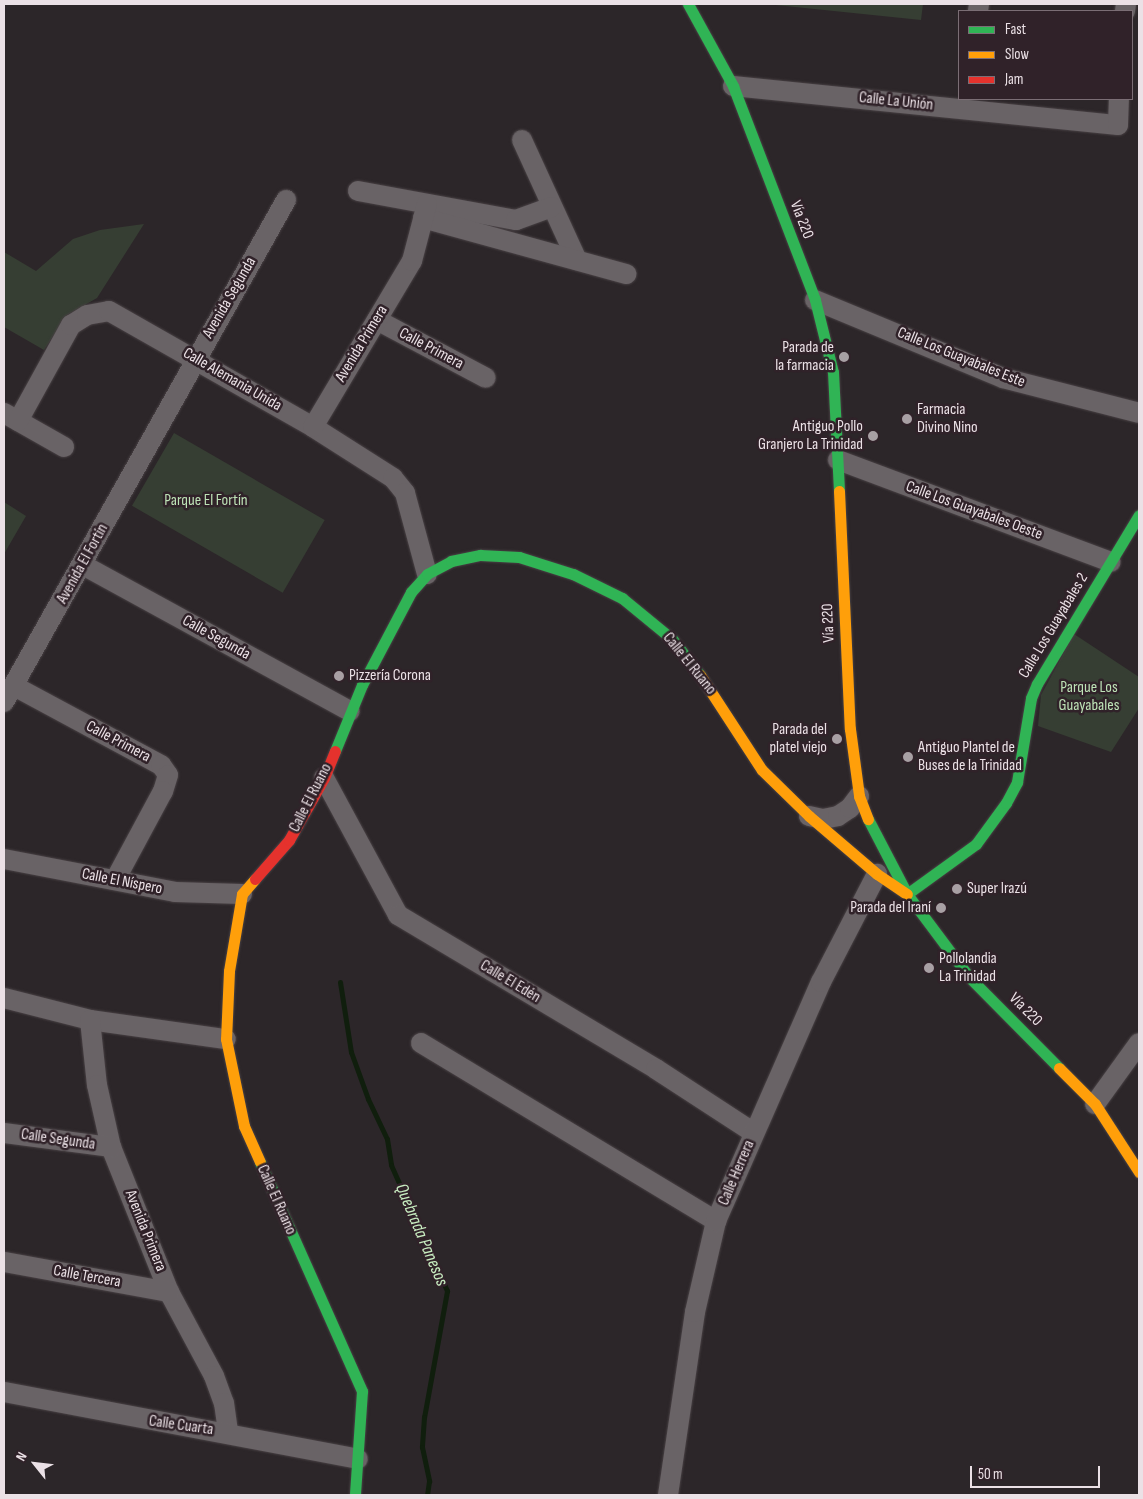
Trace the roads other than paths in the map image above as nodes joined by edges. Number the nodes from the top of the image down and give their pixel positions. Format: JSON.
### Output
{"nodes":[{"id":1,"x":688,"y":4,"type":"edge"},
{"id":2,"x":733,"y":86,"type":"junction"},
{"id":3,"x":1120,"y":100,"type":"edge"},
{"id":4,"x":969,"y":104,"type":"edge"},
{"id":5,"x":522,"y":140,"type":"dead end"},
{"id":6,"x":358,"y":191,"type":"dead end"},
{"id":7,"x":286,"y":200,"type":"dead end"},
{"id":8,"x":552,"y":207,"type":"junction"},
{"id":9,"x":425,"y":211,"type":"junction"},
{"id":10,"x":577,"y":260,"type":"junction"},
{"id":11,"x":626,"y":274,"type":"dead end"},
{"id":12,"x":815,"y":300,"type":"junction"},
{"id":13,"x":377,"y":320,"type":"junction"},
{"id":14,"x":195,"y":358,"type":"junction"},
{"id":15,"x":486,"y":378,"type":"dead end"},
{"id":16,"x":1139,"y":413,"type":"edge"},
{"id":17,"x":11,"y":417,"type":"edge"},
{"id":18,"x":160,"y":424,"type":"joint"},
{"id":19,"x":313,"y":427,"type":"junction"},
{"id":20,"x":64,"y":447,"type":"dead end"},
{"id":21,"x":838,"y":460,"type":"junction"},
{"id":22,"x":1139,"y":514,"type":"edge"},
{"id":23,"x":1110,"y":562,"type":"junction"},
{"id":24,"x":83,"y":565,"type":"junction"},
{"id":25,"x":427,"y":574,"type":"junction"},
{"id":26,"x":9,"y":694,"type":"edge"},
{"id":27,"x":350,"y":711,"type":"junction"},
{"id":28,"x":324,"y":778,"type":"junction"},
{"id":29,"x":859,"y":796,"type":"junction"},
{"id":30,"x":809,"y":816,"type":"junction"},
{"id":31,"x":4,"y":860,"type":"edge"},
{"id":32,"x":877,"y":874,"type":"junction"},
{"id":33,"x":115,"y":880,"type":"junction"},
{"id":34,"x":242,"y":894,"type":"junction"},
{"id":35,"x":907,"y":894,"type":"junction"},
{"id":36,"x":4,"y":998,"type":"edge"},
{"id":37,"x":90,"y":1020,"type":"junction"},
{"id":38,"x":226,"y":1039,"type":"junction"},
{"id":39,"x":421,"y":1043,"type":"dead end"},
{"id":40,"x":1139,"y":1043,"type":"edge"},
{"id":41,"x":1095,"y":1104,"type":"junction"},
{"id":42,"x":4,"y":1133,"type":"edge"},
{"id":43,"x":754,"y":1133,"type":"junction"},
{"id":44,"x":112,"y":1148,"type":"junction"},
{"id":45,"x":1137,"y":1164,"type":"edge"},
{"id":46,"x":716,"y":1222,"type":"junction"},
{"id":47,"x":4,"y":1262,"type":"edge"},
{"id":48,"x":169,"y":1292,"type":"junction"},
{"id":49,"x":4,"y":1392,"type":"edge"},
{"id":50,"x":228,"y":1433,"type":"junction"},
{"id":51,"x":358,"y":1459,"type":"junction"},
{"id":52,"x":355,"y":1495,"type":"edge"},
{"id":53,"x":668,"y":1495,"type":"edge"}],
"edges":[{"from":1,"to":2,"type":"street","name":"Vía 220"},
{"from":2,"to":4,"type":"street","name":"Calle La Unión"},
{"from":2,"to":12,"type":"street","name":"Vía 220"},
{"from":3,"to":4,"type":"street","name":"Calle La Unión"},
{"from":5,"to":8,"type":"street"},
{"from":6,"to":9,"type":"street"},
{"from":7,"to":14,"type":"street","name":"Avenida Segunda"},
{"from":8,"to":9,"type":"street"},
{"from":8,"to":10,"type":"street"},
{"from":9,"to":10,"type":"street"},
{"from":9,"to":13,"type":"street","name":"Avenida Primera"},
{"from":10,"to":11,"type":"street"},
{"from":12,"to":16,"type":"street","name":"Calle Los Guayabales Este"},
{"from":12,"to":21,"type":"street","name":"Vía 220"},
{"from":13,"to":15,"type":"street","name":"Calle Primera"},
{"from":13,"to":19,"type":"street","name":"Avenida Primera"},
{"from":14,"to":17,"type":"street","name":"Calle Alemania Unida"},
{"from":14,"to":18,"type":"street","name":"Avenida Segunda"},
{"from":14,"to":19,"type":"street","name":"Calle Alemania Unida"},
{"from":17,"to":20,"type":"street"},
{"from":18,"to":24,"type":"street","name":"Avenida El Fortín"},
{"from":19,"to":25,"type":"street","name":"Calle Alemania Unida"},
{"from":21,"to":23,"type":"street","name":"Calle Los Guayabales Oeste"},
{"from":21,"to":29,"type":"street","name":"Vía 220"},
{"from":22,"to":23,"type":"street","name":"Calle Los Guayabales 2"},
{"from":23,"to":35,"type":"street","name":"Calle Los Guayabales 2"},
{"from":24,"to":26,"type":"street","name":"Avenida El Fortín"},
{"from":24,"to":27,"type":"street","name":"Calle Segunda"},
{"from":25,"to":27,"type":"street","name":"Calle El Ruano"},
{"from":25,"to":30,"type":"street","name":"Calle El Ruano"},
{"from":26,"to":33,"type":"street","name":"Calle Primera"},
{"from":27,"to":28,"type":"street","name":"Calle El Ruano"},
{"from":28,"to":34,"type":"street","name":"Calle El Ruano"},
{"from":28,"to":43,"type":"street","name":"Calle El Edén"},
{"from":29,"to":30,"type":"street"},
{"from":29,"to":35,"type":"street","name":"Vía 220"},
{"from":30,"to":32,"type":"street","name":"Calle El Ruano"},
{"from":31,"to":33,"type":"street","name":"Calle El Níspero"},
{"from":32,"to":35,"type":"street","name":"Calle El Ruano"},
{"from":32,"to":43,"type":"street","name":"Calle Herrera"},
{"from":33,"to":34,"type":"street","name":"Calle El Níspero"},
{"from":34,"to":38,"type":"street","name":"Calle El Ruano"},
{"from":35,"to":41,"type":"street","name":"Vía 220"},
{"from":36,"to":37,"type":"street"},
{"from":37,"to":38,"type":"street"},
{"from":37,"to":44,"type":"street","name":"Avenida Primera"},
{"from":38,"to":51,"type":"street","name":"Calle El Ruano"},
{"from":39,"to":46,"type":"street"},
{"from":40,"to":41,"type":"street"},
{"from":41,"to":45,"type":"street","name":"Vía 220"},
{"from":42,"to":44,"type":"street","name":"Calle Segunda"},
{"from":43,"to":46,"type":"street","name":"Calle Herrera"},
{"from":44,"to":48,"type":"street","name":"Avenida Primera"},
{"from":46,"to":53,"type":"street","name":"Calle Herrera"},
{"from":47,"to":48,"type":"street","name":"Calle Tercera"},
{"from":48,"to":50,"type":"street","name":"Avenida Primera"},
{"from":49,"to":50,"type":"street","name":"Calle Cuarta"},
{"from":50,"to":51,"type":"street","name":"Calle Cuarta"},
{"from":51,"to":52,"type":"street","name":"Calle El Ruano"}]}
